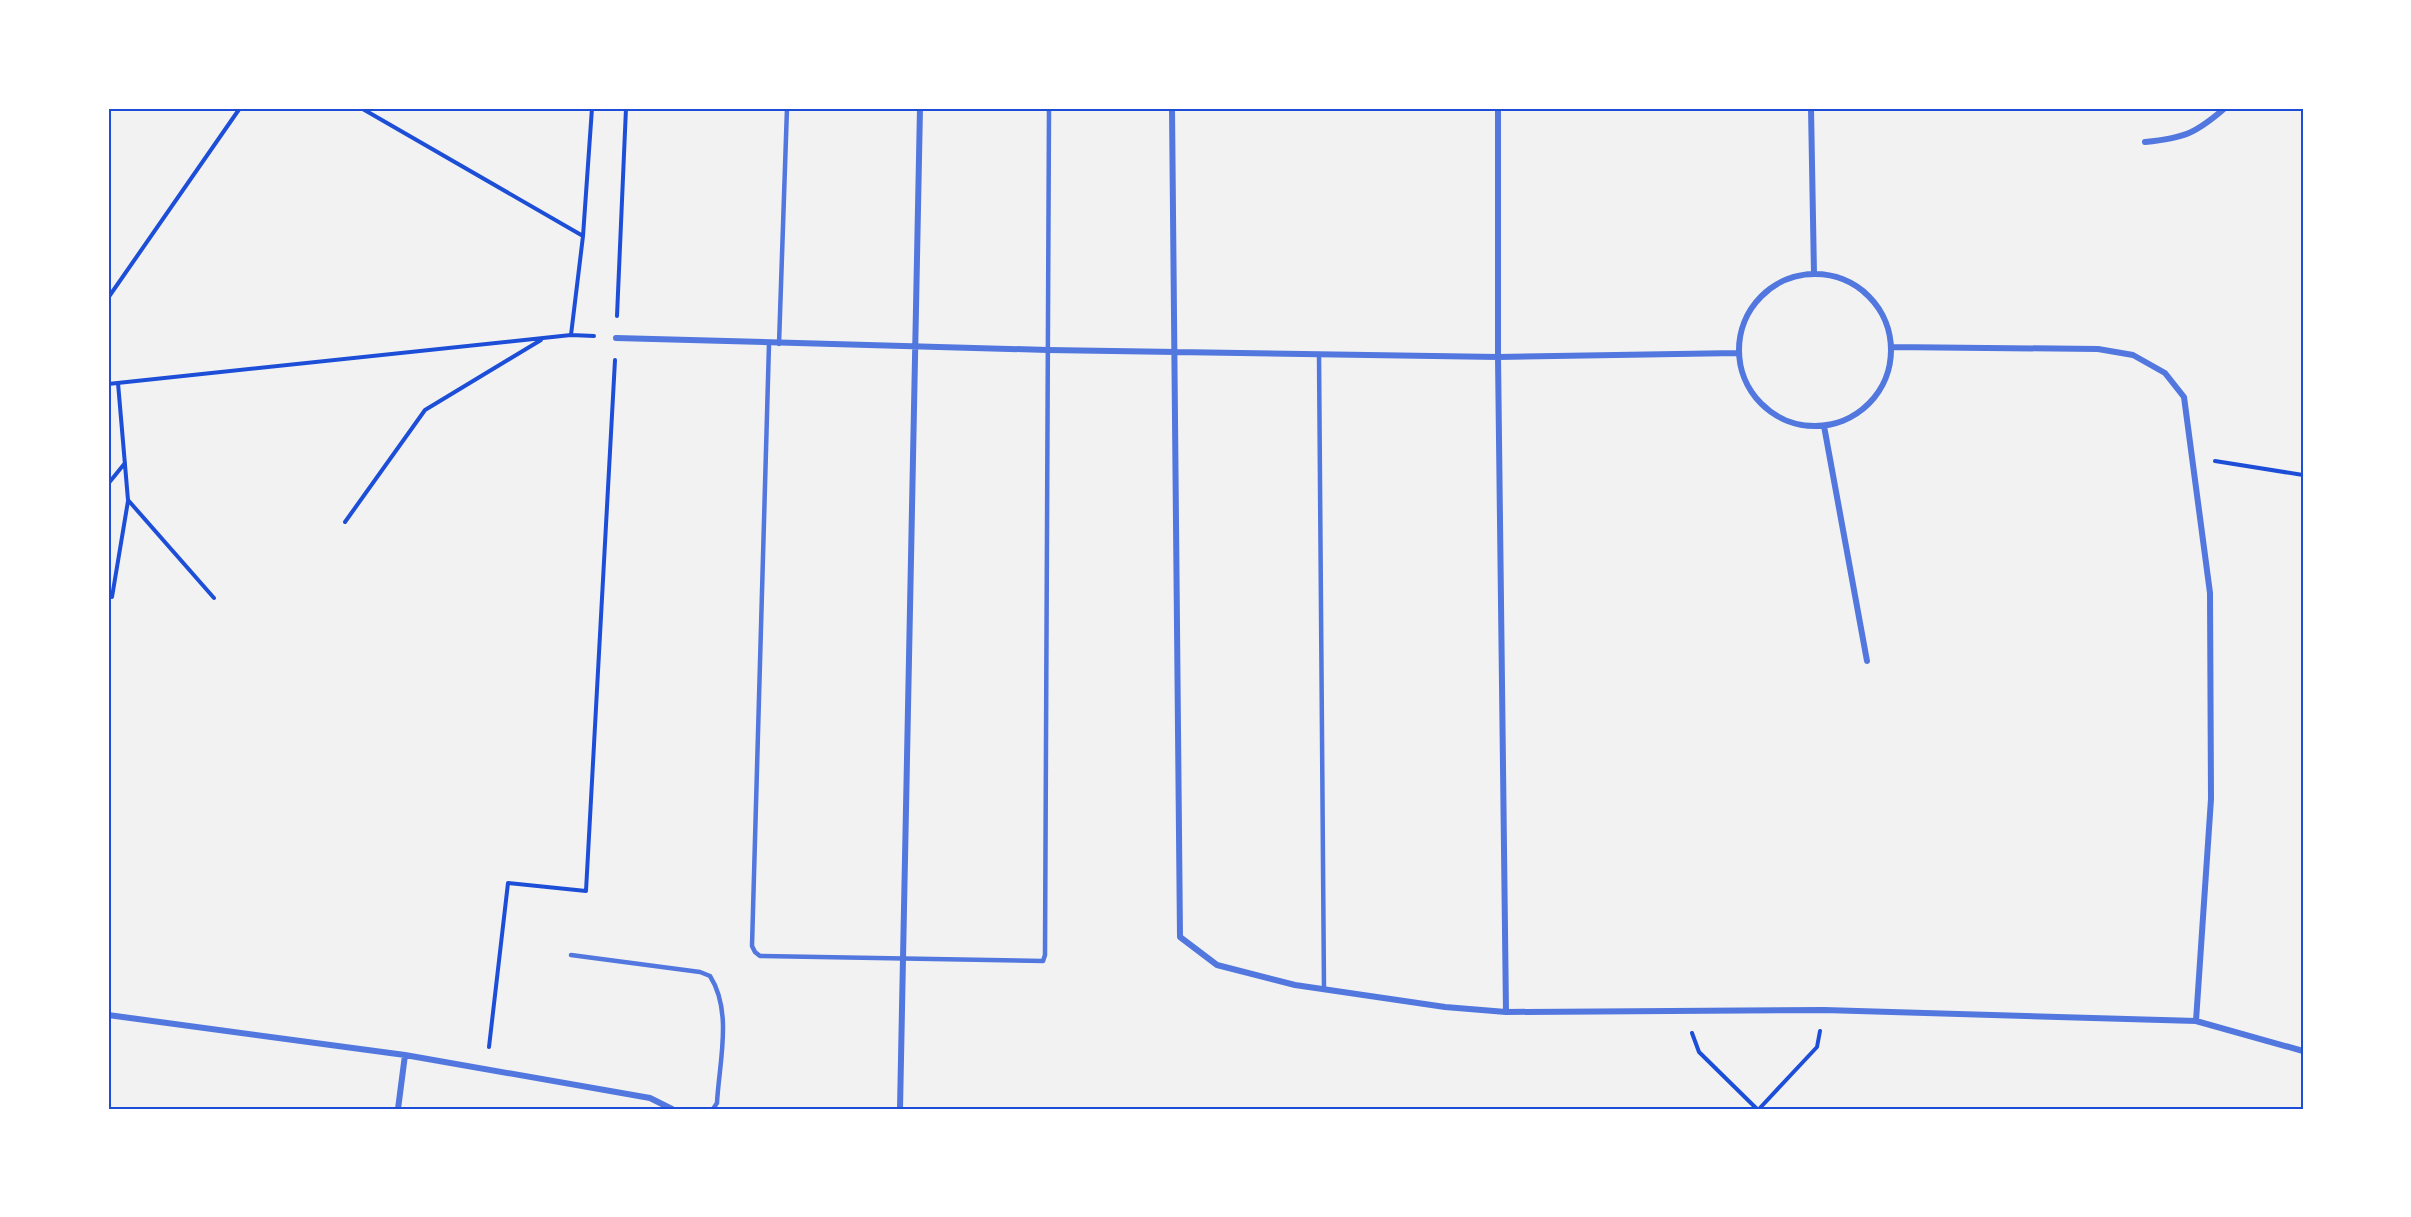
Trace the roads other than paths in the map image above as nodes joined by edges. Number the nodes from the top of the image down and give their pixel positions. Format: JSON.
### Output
{"nodes":[{"id":1,"x":788,"y":108,"type":"edge"},
{"id":2,"x":920,"y":108,"type":"edge"},
{"id":3,"x":1049,"y":108,"type":"edge"},
{"id":4,"x":1173,"y":108,"type":"edge"},
{"id":5,"x":1497,"y":108,"type":"edge"},
{"id":6,"x":1810,"y":108,"type":"edge"},
{"id":7,"x":2225,"y":108,"type":"edge"},
{"id":8,"x":2145,"y":142,"type":"dead end"},
{"id":9,"x":1814,"y":274,"type":"junction"},
{"id":10,"x":616,"y":338,"type":"road end"},
{"id":11,"x":769,"y":344,"type":"junction"},
{"id":12,"x":779,"y":344,"type":"junction"},
{"id":13,"x":915,"y":346,"type":"junction"},
{"id":14,"x":1891,"y":347,"type":"junction"},
{"id":15,"x":1048,"y":350,"type":"junction"},
{"id":16,"x":1175,"y":352,"type":"junction"},
{"id":17,"x":1738,"y":353,"type":"junction"},
{"id":18,"x":1319,"y":354,"type":"junction"},
{"id":19,"x":1498,"y":357,"type":"junction"},
{"id":20,"x":1824,"y":426,"type":"junction"},
{"id":21,"x":1867,"y":661,"type":"dead end"},
{"id":22,"x":571,"y":955,"type":"dead end"},
{"id":23,"x":904,"y":959,"type":"junction"},
{"id":24,"x":1324,"y":989,"type":"junction"},
{"id":25,"x":1506,"y":1012,"type":"junction"},
{"id":26,"x":108,"y":1015,"type":"edge"},
{"id":27,"x":2196,"y":1021,"type":"junction"},
{"id":28,"x":2303,"y":1051,"type":"edge"},
{"id":29,"x":405,"y":1056,"type":"junction"},
{"id":30,"x":398,"y":1109,"type":"edge"},
{"id":31,"x":672,"y":1109,"type":"edge"},
{"id":32,"x":713,"y":1109,"type":"edge"},
{"id":33,"x":900,"y":1109,"type":"edge"}],
"edges":[{"from":1,"to":12,"type":"lane"},
{"from":2,"to":13,"type":"street"},
{"from":3,"to":15,"type":"lane"},
{"from":4,"to":16,"type":"street"},
{"from":5,"to":19,"type":"street"},
{"from":6,"to":9,"type":"street"},
{"from":7,"to":8,"type":"street"},
{"from":9,"to":14,"type":"street"},
{"from":9,"to":17,"type":"street"},
{"from":10,"to":11,"type":"street"},
{"from":11,"to":12,"type":"street"},
{"from":11,"to":23,"type":"lane"},
{"from":12,"to":13,"type":"street"},
{"from":13,"to":15,"type":"street"},
{"from":13,"to":23,"type":"street"},
{"from":14,"to":20,"type":"street"},
{"from":14,"to":27,"type":"street"},
{"from":15,"to":16,"type":"street"},
{"from":15,"to":23,"type":"lane"},
{"from":16,"to":18,"type":"street"},
{"from":16,"to":24,"type":"street"},
{"from":17,"to":19,"type":"street"},
{"from":17,"to":20,"type":"street"},
{"from":18,"to":19,"type":"street"},
{"from":18,"to":24,"type":"lane"},
{"from":19,"to":25,"type":"street"},
{"from":20,"to":21,"type":"street"},
{"from":22,"to":32,"type":"lane"},
{"from":23,"to":33,"type":"street"},
{"from":24,"to":25,"type":"street"},
{"from":25,"to":27,"type":"street"},
{"from":26,"to":29,"type":"street"},
{"from":27,"to":28,"type":"street"},
{"from":29,"to":30,"type":"street"},
{"from":29,"to":31,"type":"street"}]}
